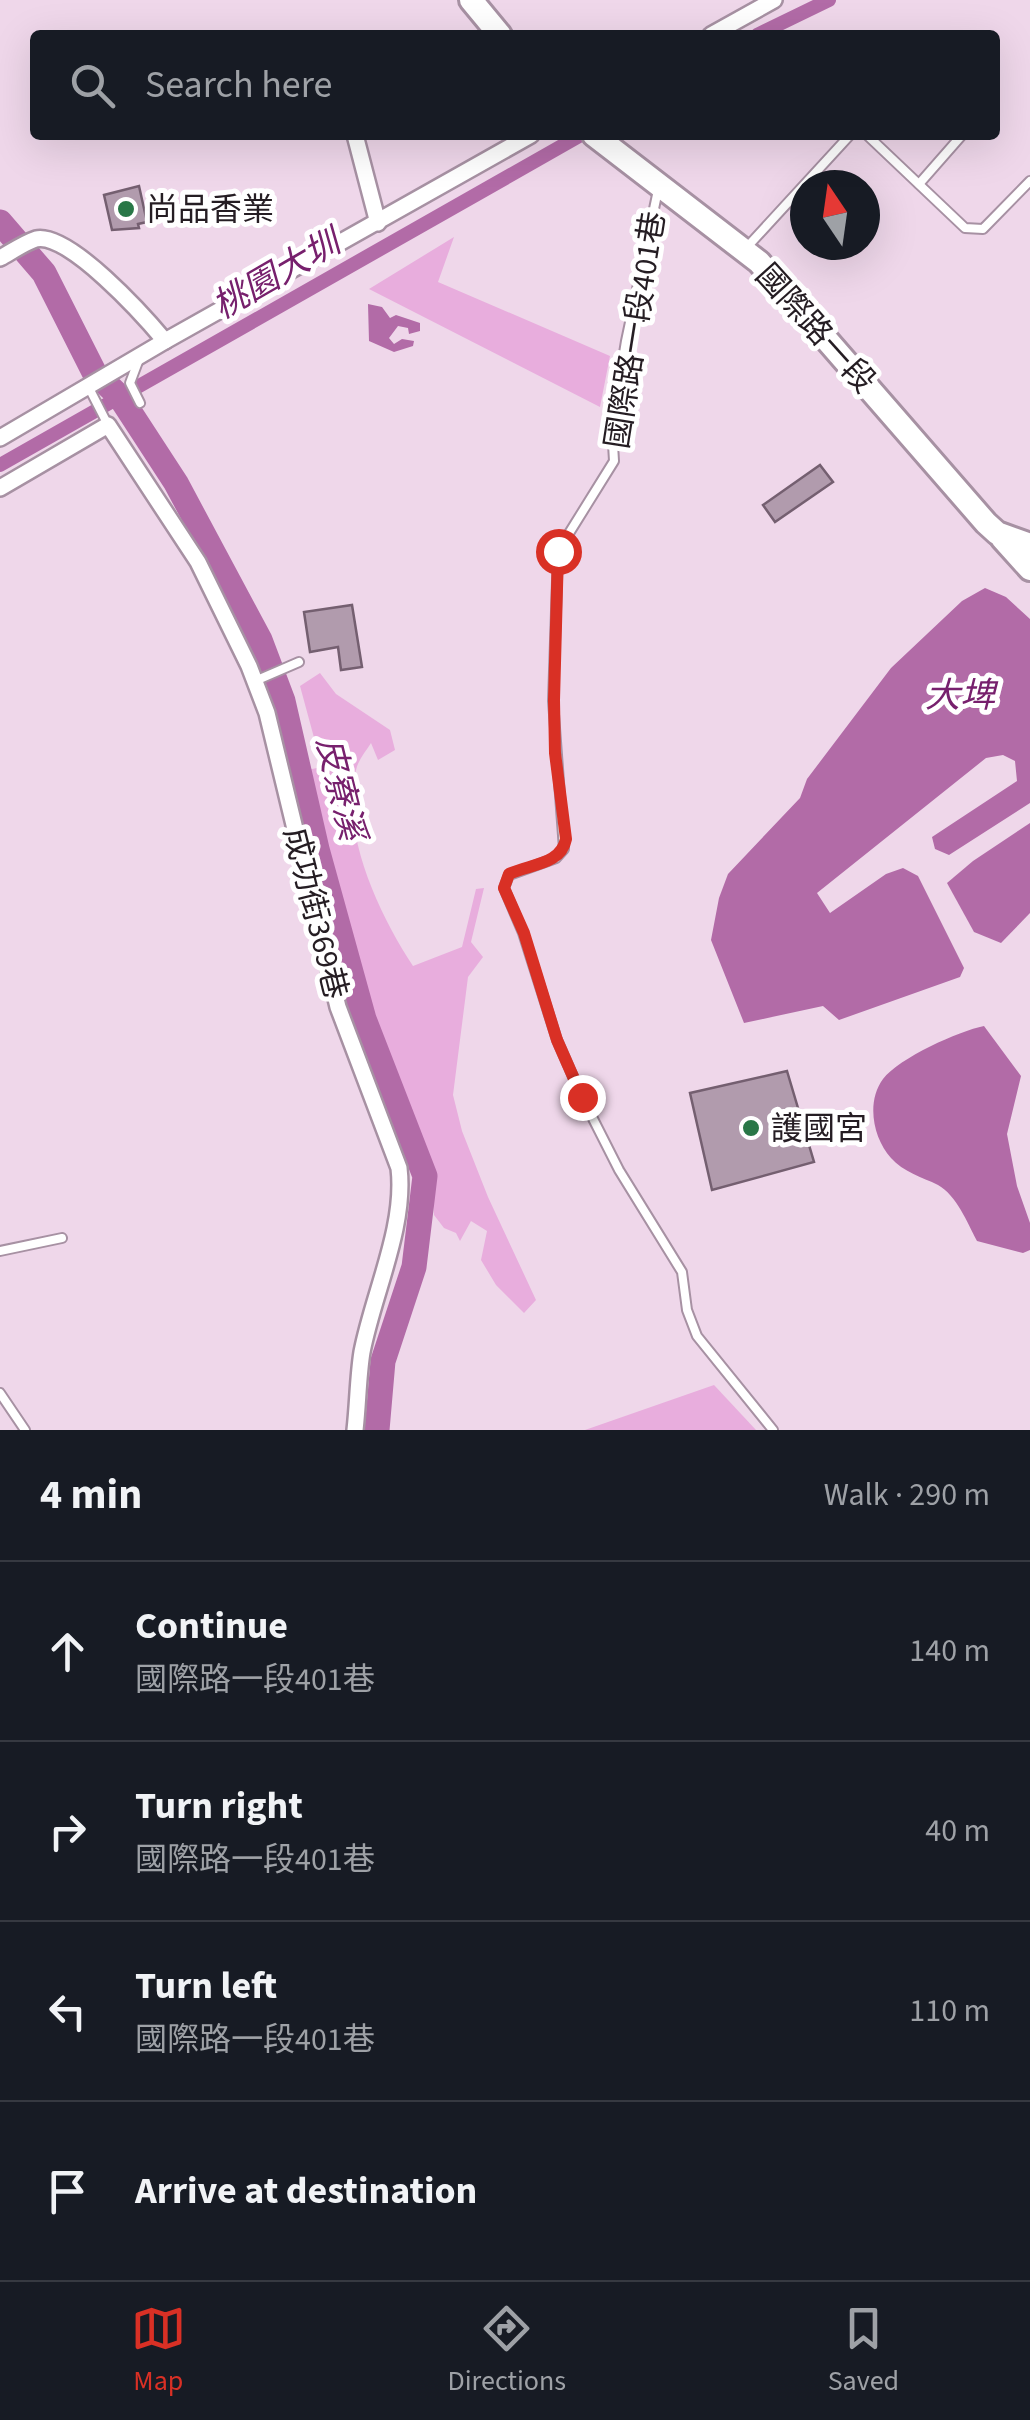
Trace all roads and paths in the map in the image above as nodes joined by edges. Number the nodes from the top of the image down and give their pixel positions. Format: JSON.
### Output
{"nodes":[{"id":1,"x":471,"y":0,"type":"edge"},
{"id":2,"x":774,"y":0,"type":"edge"},
{"id":3,"x":496,"y":30,"type":"edge"},
{"id":4,"x":720,"y":30,"type":"edge"},
{"id":5,"x":357,"y":140,"type":"edge"},
{"id":6,"x":523,"y":140,"type":"edge"},
{"id":7,"x":845,"y":140,"type":"edge"},
{"id":8,"x":872,"y":140,"type":"edge"},
{"id":9,"x":958,"y":140,"type":"edge"},
{"id":10,"x":604,"y":141,"type":"edge"},
{"id":11,"x":1030,"y":182,"type":"edge"},
{"id":12,"x":660,"y":184,"type":"junction"},
{"id":13,"x":919,"y":184,"type":"junction"},
{"id":14,"x":378,"y":223,"type":"junction"},
{"id":15,"x":744,"y":250,"type":"junction"},
{"id":16,"x":2,"y":256,"type":"edge"},
{"id":17,"x":165,"y":341,"type":"junction"},
{"id":18,"x":141,"y":355,"type":"junction"},
{"id":19,"x":88,"y":386,"type":"junction"},
{"id":20,"x":140,"y":403,"type":"dead end"},
{"id":21,"x":108,"y":425,"type":"junction"},
{"id":22,"x":0,"y":438,"type":"edge"},
{"id":23,"x":0,"y":488,"type":"edge"},
{"id":24,"x":997,"y":533,"type":"junction"},
{"id":25,"x":1030,"y":545,"type":"edge"},
{"id":26,"x":1030,"y":569,"type":"edge"},
{"id":27,"x":299,"y":662,"type":"dead end"},
{"id":28,"x":255,"y":681,"type":"junction"},
{"id":29,"x":62,"y":1238,"type":"dead end"},
{"id":30,"x":0,"y":1251,"type":"edge"},
{"id":31,"x":0,"y":1393,"type":"edge"},
{"id":32,"x":25,"y":1430,"type":"edge"},
{"id":33,"x":355,"y":1430,"type":"edge"},
{"id":34,"x":773,"y":1430,"type":"edge"}],
"edges":[{"from":1,"to":3,"type":"street"},
{"from":2,"to":4,"type":"street"},
{"from":5,"to":14,"type":"street"},
{"from":6,"to":14,"type":"street"},
{"from":7,"to":15,"type":"lane"},
{"from":8,"to":13,"type":"lane"},
{"from":9,"to":13,"type":"lane"},
{"from":10,"to":12,"type":"street","name":"國際路一段"},
{"from":11,"to":13,"type":"lane"},
{"from":12,"to":15,"type":"street","name":"國際路一段"},
{"from":12,"to":34,"type":"lane","name":"國際路一段401巷"},
{"from":14,"to":17,"type":"street"},
{"from":15,"to":24,"type":"street","name":"國際路一段"},
{"from":16,"to":17,"type":"street"},
{"from":17,"to":18,"type":"street"},
{"from":18,"to":19,"type":"street"},
{"from":18,"to":20,"type":"lane"},
{"from":19,"to":21,"type":"lane"},
{"from":19,"to":22,"type":"street"},
{"from":21,"to":23,"type":"street"},
{"from":21,"to":28,"type":"street","name":"成功街369巷"},
{"from":24,"to":25,"type":"street","name":"國際路一段"},
{"from":24,"to":26,"type":"street","name":"國際路一段"},
{"from":27,"to":28,"type":"lane"},
{"from":28,"to":33,"type":"street","name":"成功街369巷"},
{"from":29,"to":30,"type":"lane"},
{"from":31,"to":32,"type":"lane"}]}
